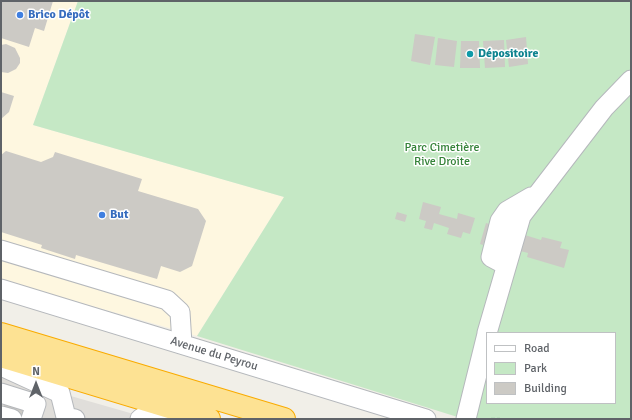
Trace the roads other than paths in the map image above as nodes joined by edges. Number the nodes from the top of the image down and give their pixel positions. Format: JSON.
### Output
{"nodes":[{"id":1,"x":631,"y":80,"type":"edge"},
{"id":2,"x":1,"y":250,"type":"edge"},
{"id":3,"x":1,"y":289,"type":"edge"},
{"id":4,"x":487,"y":332,"type":"edge"},
{"id":5,"x":1,"y":334,"type":"edge"},
{"id":6,"x":486,"y":337,"type":"edge"},
{"id":7,"x":182,"y":344,"type":"junction"},
{"id":8,"x":1,"y":356,"type":"edge"},
{"id":9,"x":1,"y":366,"type":"edge"},
{"id":10,"x":1,"y":392,"type":"edge"},
{"id":11,"x":1,"y":416,"type":"edge"},
{"id":12,"x":12,"y":419,"type":"edge"},
{"id":13,"x":31,"y":419,"type":"edge"},
{"id":14,"x":75,"y":419,"type":"edge"},
{"id":15,"x":140,"y":419,"type":"edge"},
{"id":16,"x":208,"y":419,"type":"edge"},
{"id":17,"x":284,"y":419,"type":"edge"},
{"id":18,"x":426,"y":419,"type":"edge"},
{"id":19,"x":466,"y":419,"type":"edge"}],
"edges":[{"from":1,"to":4,"type":"street"},
{"from":2,"to":7,"type":"street"},
{"from":3,"to":7,"type":"street","name":"Avenue du Peyrou"},
{"from":5,"to":17,"type":"highway"},
{"from":6,"to":19,"type":"street"},
{"from":7,"to":18,"type":"street","name":"Avenue du Peyrou"},
{"from":8,"to":16,"type":"highway"},
{"from":9,"to":14,"type":"street"},
{"from":10,"to":13,"type":"street"},
{"from":11,"to":12,"type":"street"},
{"from":15,"to":16,"type":"street"}]}
